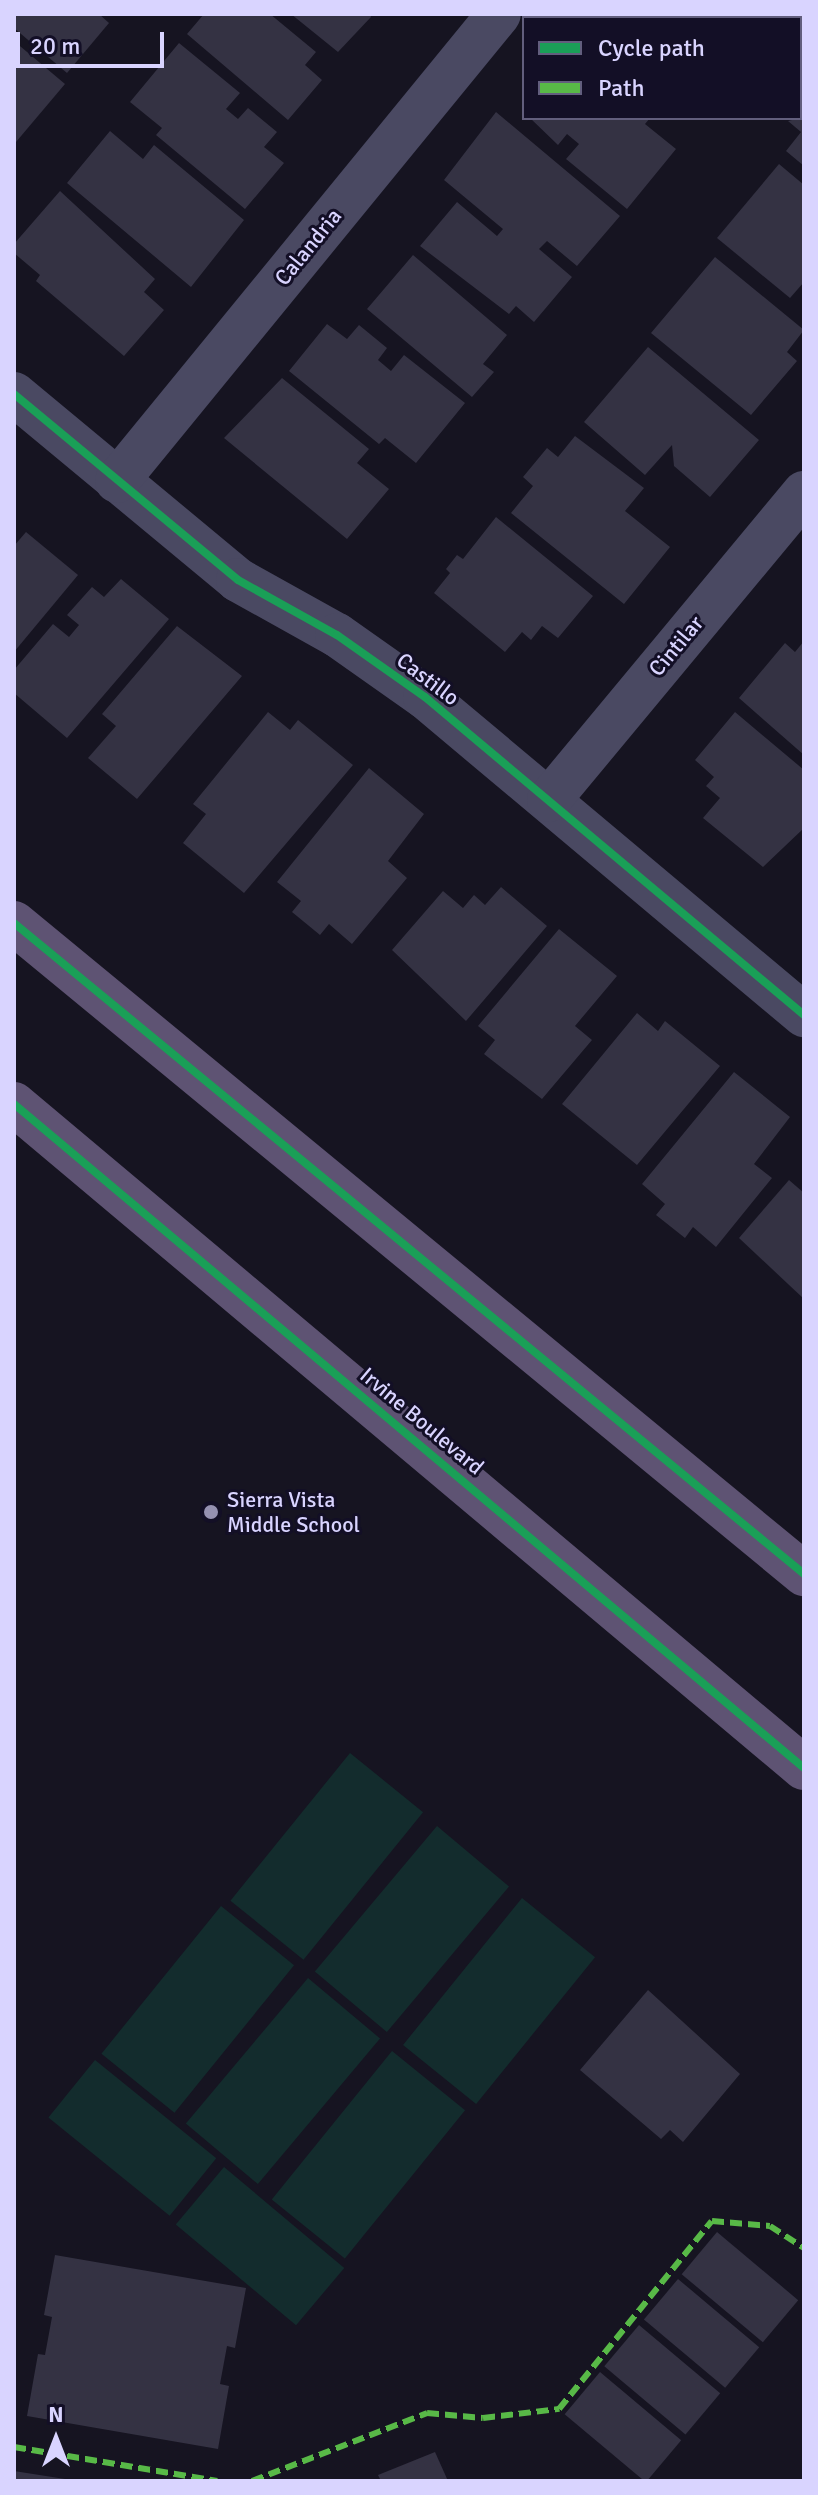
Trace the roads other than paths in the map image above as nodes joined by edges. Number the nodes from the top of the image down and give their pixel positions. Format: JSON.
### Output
{"nodes":[{"id":1,"x":499,"y":14,"type":"edge"},
{"id":2,"x":14,"y":394,"type":"edge"},
{"id":3,"x":117,"y":481,"type":"junction"},
{"id":4,"x":804,"y":493,"type":"edge"},
{"id":5,"x":549,"y":800,"type":"junction"},
{"id":6,"x":14,"y":923,"type":"edge"},
{"id":7,"x":804,"y":1015,"type":"edge"},
{"id":8,"x":14,"y":1104,"type":"edge"},
{"id":9,"x":804,"y":1574,"type":"edge"},
{"id":10,"x":804,"y":1768,"type":"edge"}],
"edges":[{"from":1,"to":3,"type":"street","name":"Calandria"},
{"from":2,"to":3,"type":"street","name":"Castillo"},
{"from":3,"to":5,"type":"street","name":"Castillo"},
{"from":4,"to":5,"type":"street","name":"Cintilar"},
{"from":5,"to":7,"type":"street","name":"Castillo"},
{"from":6,"to":9,"type":"main road"},
{"from":8,"to":10,"type":"main road","name":"Irvine Boulevard"}]}
